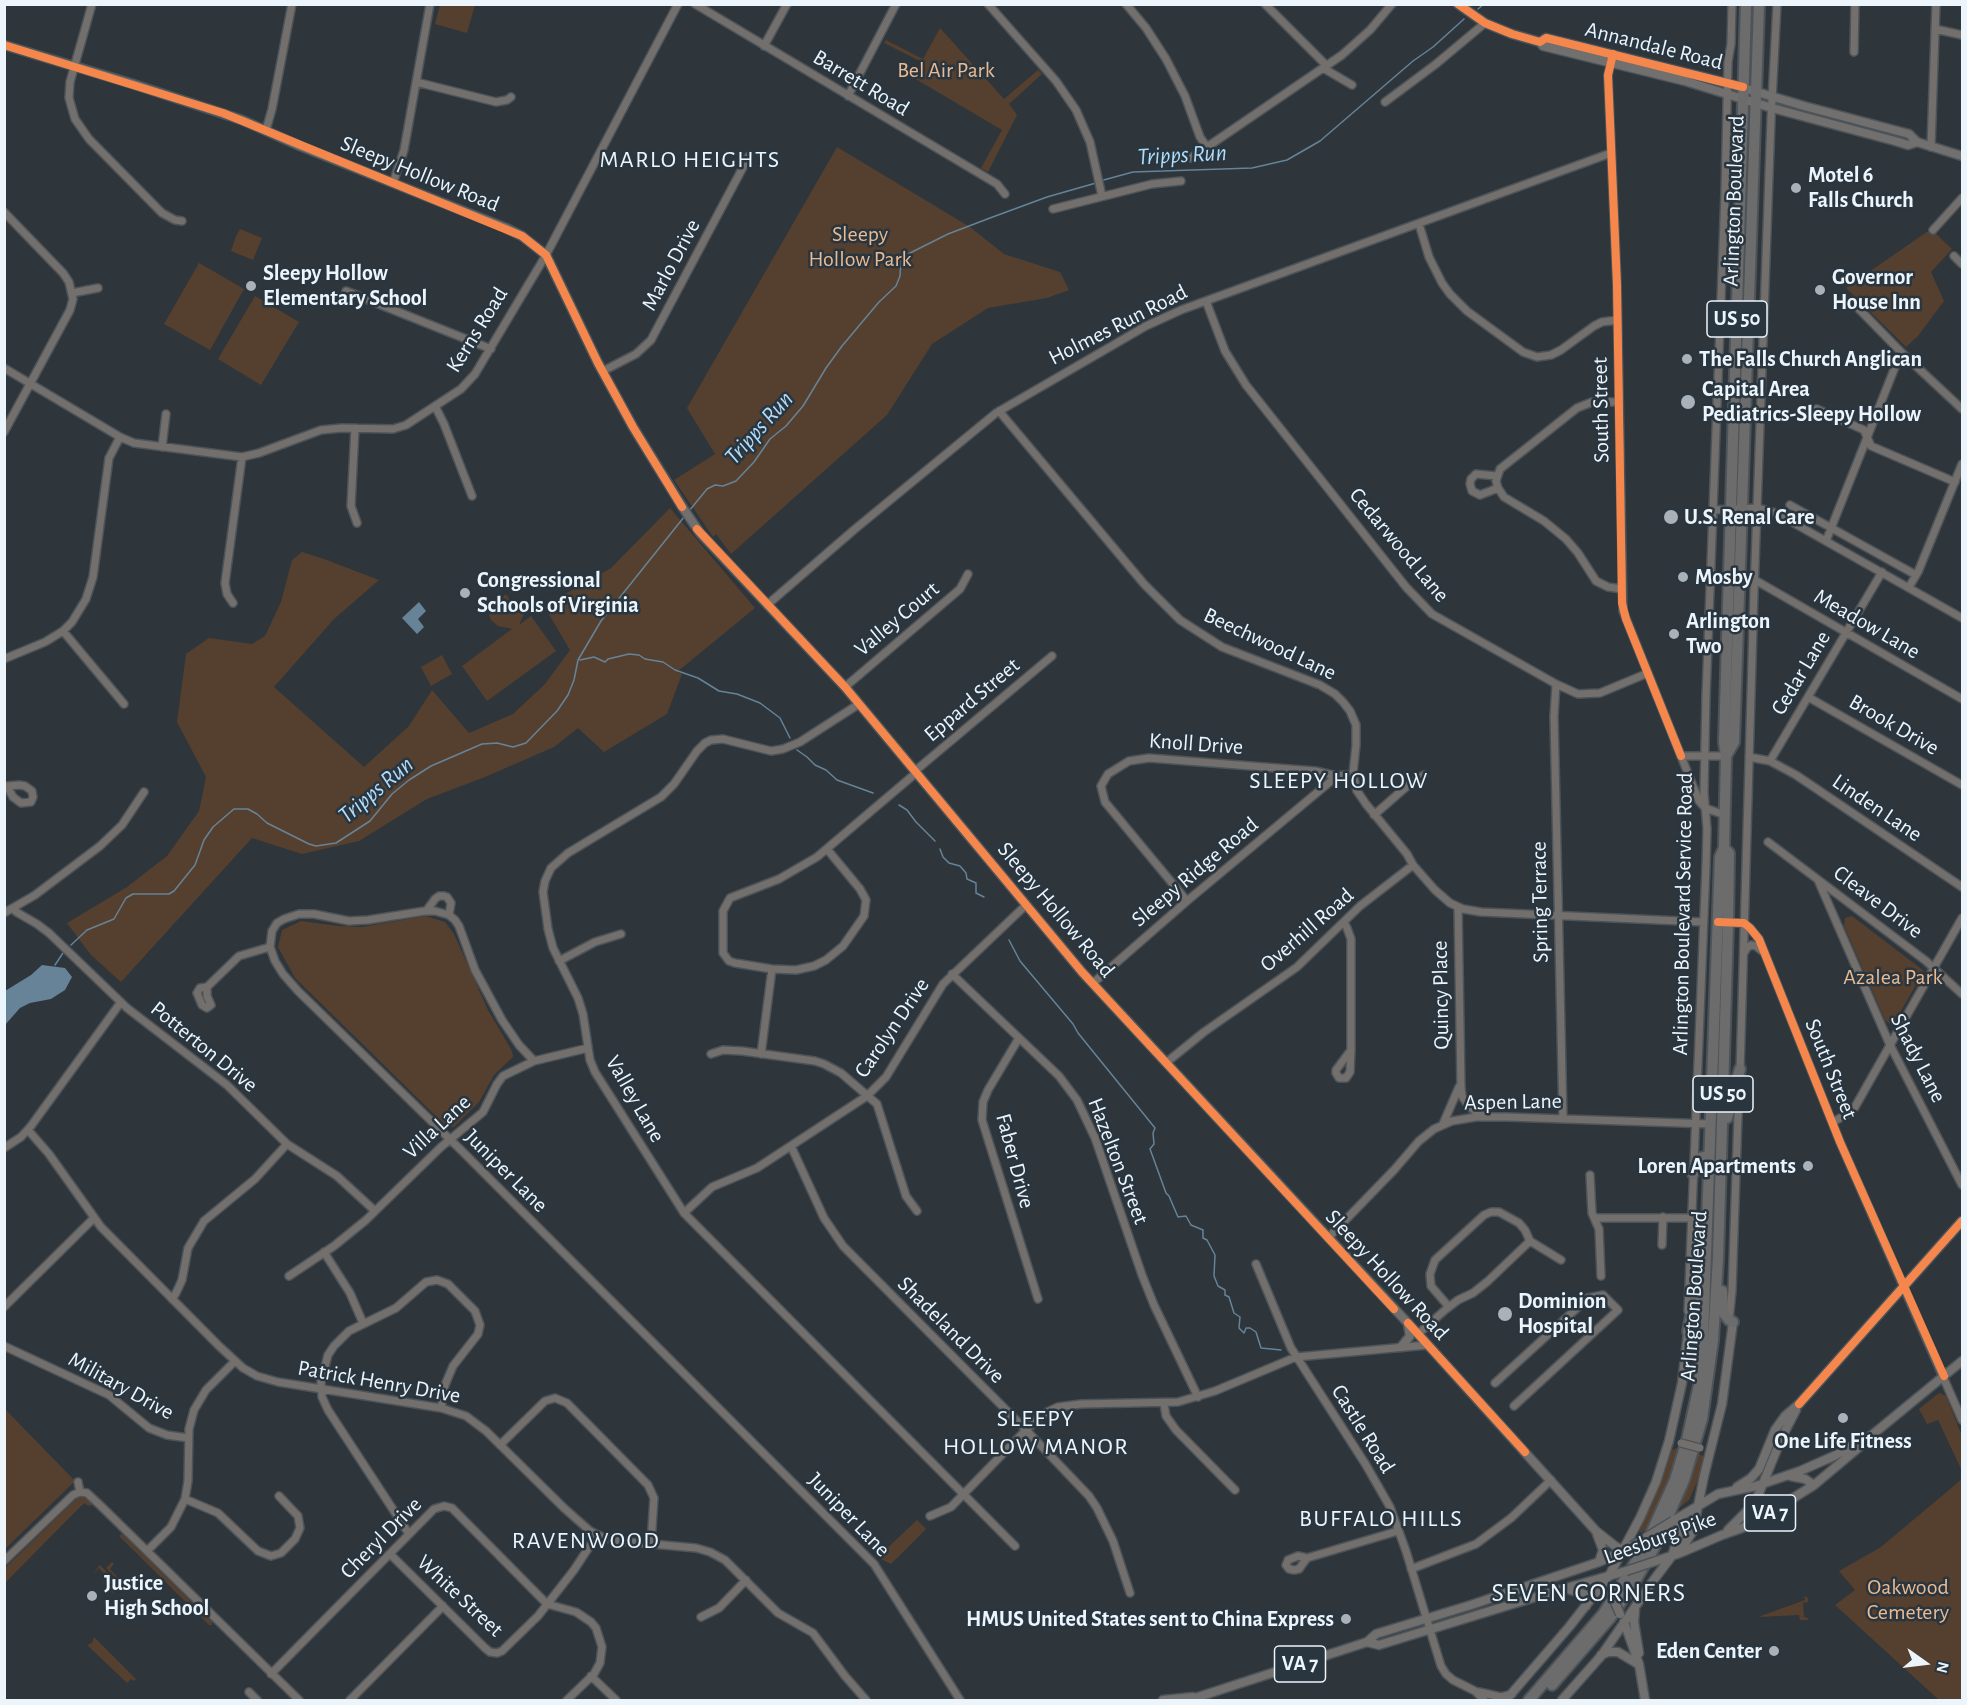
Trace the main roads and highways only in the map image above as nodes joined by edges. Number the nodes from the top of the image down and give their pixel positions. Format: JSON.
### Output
{"nodes":[{"id":1,"x":1458,"y":4,"type":"edge"},
{"id":2,"x":1746,"y":4,"type":"edge"},
{"id":3,"x":1759,"y":4,"type":"edge"},
{"id":4,"x":4,"y":45,"type":"edge"},
{"id":5,"x":1612,"y":58,"type":"junction"},
{"id":6,"x":1757,"y":91,"type":"junction"},
{"id":7,"x":1743,"y":93,"type":"junction"},
{"id":8,"x":1756,"y":102,"type":"junction"},
{"id":9,"x":1917,"y":142,"type":"junction"},
{"id":10,"x":1962,"y":156,"type":"edge"},
{"id":11,"x":1736,"y":509,"type":"junction"},
{"id":12,"x":1723,"y":922,"type":"junction"},
{"id":13,"x":1740,"y":1069,"type":"road end"},
{"id":14,"x":1722,"y":1139,"type":"junction"},
{"id":15,"x":1709,"y":1156,"type":"junction"},
{"id":16,"x":1693,"y":1174,"type":"road end"},
{"id":17,"x":1719,"y":1219,"type":"junction"},
{"id":18,"x":1962,"y":1221,"type":"edge"},
{"id":19,"x":1706,"y":1223,"type":"junction"},
{"id":20,"x":1718,"y":1258,"type":"junction"},
{"id":21,"x":1731,"y":1321,"type":"joint"},
{"id":22,"x":1408,"y":1323,"type":"junction"},
{"id":23,"x":1688,"y":1332,"type":"joint"},
{"id":24,"x":1401,"y":1347,"type":"road end"},
{"id":25,"x":1962,"y":1361,"type":"edge"},
{"id":26,"x":1799,"y":1404,"type":"junction"},
{"id":27,"x":1872,"y":1435,"type":"junction"},
{"id":28,"x":1834,"y":1455,"type":"junction"},
{"id":29,"x":1787,"y":1475,"type":"junction"},
{"id":30,"x":1764,"y":1483,"type":"junction"},
{"id":31,"x":1815,"y":1485,"type":"junction"},
{"id":32,"x":1731,"y":1490,"type":"junction"},
{"id":33,"x":1698,"y":1505,"type":"junction"},
{"id":34,"x":1673,"y":1521,"type":"junction"},
{"id":35,"x":1596,"y":1531,"type":"junction"},
{"id":36,"x":1722,"y":1534,"type":"junction"},
{"id":37,"x":1628,"y":1549,"type":"junction"},
{"id":38,"x":1671,"y":1557,"type":"junction"},
{"id":39,"x":1599,"y":1562,"type":"junction"},
{"id":40,"x":1609,"y":1576,"type":"junction"},
{"id":41,"x":1564,"y":1589,"type":"junction"},
{"id":42,"x":1637,"y":1604,"type":"junction"},
{"id":43,"x":1586,"y":1606,"type":"junction"},
{"id":44,"x":1624,"y":1624,"type":"junction"},
{"id":45,"x":1367,"y":1642,"type":"junction"},
{"id":46,"x":1601,"y":1656,"type":"junction"},
{"id":47,"x":1639,"y":1664,"type":"junction"},
{"id":48,"x":1509,"y":1697,"type":"edge"},
{"id":49,"x":1193,"y":1699,"type":"edge"},
{"id":50,"x":1162,"y":1701,"type":"edge"},
{"id":51,"x":1529,"y":1701,"type":"edge"},
{"id":52,"x":1538,"y":1701,"type":"edge"},
{"id":53,"x":1562,"y":1701,"type":"edge"},
{"id":54,"x":1645,"y":1701,"type":"edge"}],
"edges":[{"from":1,"to":5,"type":"main road","name":"Annandale Road"},
{"from":2,"to":7,"type":"highway","name":"Arlington Boulevard","number":"US 50"},
{"from":3,"to":6,"type":"highway","name":"Arlington Boulevard","number":"US 50"},
{"from":4,"to":22,"type":"main road","name":"Sleepy Hollow Road"},
{"from":5,"to":7,"type":"main road","name":"Annandale Road"},
{"from":5,"to":7,"type":"main road","name":"Annandale Road"},
{"from":6,"to":7,"type":"main road","name":"Annandale Road"},
{"from":6,"to":8,"type":"highway","name":"Arlington Boulevard","number":"US 50"},
{"from":6,"to":9,"type":"main road","name":"Annandale Road"},
{"from":7,"to":8,"type":"main road","name":"Annandale Road"},
{"from":7,"to":11,"type":"highway","name":"Arlington Boulevard","number":"US 50"},
{"from":8,"to":9,"type":"main road","name":"Annandale Road"},
{"from":8,"to":11,"type":"highway","name":"Arlington Boulevard","number":"US 50"},
{"from":9,"to":10,"type":"main road","name":"Annandale Road"},
{"from":11,"to":12,"type":"highway","name":"Arlington Boulevard","number":"US 50"},
{"from":12,"to":14,"type":"highway","name":"Arlington Boulevard","number":"US 50"},
{"from":12,"to":15,"type":"highway","name":"Arlington Boulevard","number":"US 50"},
{"from":13,"to":14,"type":"highway"},
{"from":14,"to":17,"type":"highway","name":"Arlington Boulevard","number":"US 50"},
{"from":15,"to":16,"type":"highway"},
{"from":15,"to":19,"type":"highway","name":"Arlington Boulevard","number":"US 50"},
{"from":15,"to":20,"type":"highway"},
{"from":17,"to":20,"type":"highway","name":"Arlington Boulevard","number":"US 50"},
{"from":17,"to":21,"type":"highway"},
{"from":18,"to":26,"type":"main road"},
{"from":19,"to":23,"type":"highway"},
{"from":19,"to":51,"type":"highway","name":"Arlington Boulevard","number":"US 50"},
{"from":20,"to":52,"type":"highway","name":"Arlington Boulevard","number":"US 50"},
{"from":21,"to":33,"type":"main road"},
{"from":22,"to":24,"type":"main road"},
{"from":22,"to":35,"type":"main road","name":"Sleepy Hollow Road"},
{"from":23,"to":37,"type":"main road","name":"Arlington Boulevard Service Road"},
{"from":25,"to":27,"type":"main road","number":"VA 7"},
{"from":26,"to":30,"type":"main road"},
{"from":26,"to":32,"type":"main road"},
{"from":27,"to":28,"type":"main road","number":"VA 7"},
{"from":27,"to":31,"type":"main road","name":"Leesburg Pike","number":"VA 7"},
{"from":28,"to":29,"type":"main road","number":"VA 7"},
{"from":28,"to":31,"type":"main road"},
{"from":29,"to":30,"type":"main road","number":"VA 7"},
{"from":29,"to":31,"type":"main road"},
{"from":30,"to":32,"type":"main road","number":"VA 7"},
{"from":30,"to":36,"type":"main road"},
{"from":31,"to":36,"type":"main road","name":"Leesburg Pike","number":"VA 7"},
{"from":32,"to":33,"type":"main road","number":"VA 7"},
{"from":33,"to":34,"type":"main road","number":"VA 7"},
{"from":33,"to":38,"type":"main road"},
{"from":34,"to":37,"type":"main road","name":"Leesburg Pike","number":"VA 7","bridge":true},
{"from":34,"to":38,"type":"main road"},
{"from":35,"to":37,"type":"main road","name":"Sleepy Hollow Road"},
{"from":35,"to":39,"type":"main road"},
{"from":36,"to":38,"type":"main road","name":"Leesburg Pike","number":"VA 7"},
{"from":37,"to":39,"type":"main road","name":"Leesburg Pike","number":"VA 7"},
{"from":37,"to":40,"type":"main road","name":"Arlington Boulevard Service Road"},
{"from":38,"to":40,"type":"main road","name":"Leesburg Pike","number":"VA 7","bridge":true},
{"from":38,"to":42,"type":"main road"},
{"from":39,"to":45,"type":"main road","name":"Leesburg Pike","number":"VA 7"},
{"from":40,"to":41,"type":"main road","name":"Leesburg Pike","number":"VA 7"},
{"from":40,"to":43,"type":"main road","name":"Arlington Boulevard Service Road"},
{"from":40,"to":44,"type":"main road","bridge":true},
{"from":41,"to":43,"type":"main road"},
{"from":41,"to":45,"type":"main road","name":"Leesburg Pike","number":"VA 7"},
{"from":42,"to":44,"type":"main road"},
{"from":42,"to":47,"type":"main road"},
{"from":43,"to":48,"type":"main road","name":"Arlington Boulevard Service Road"},
{"from":44,"to":46,"type":"main road"},
{"from":44,"to":47,"type":"main road"},
{"from":45,"to":49,"type":"main road","name":"Leesburg Pike","number":"VA 7"},
{"from":46,"to":47,"type":"main road"},
{"from":46,"to":53,"type":"main road"},
{"from":47,"to":54,"type":"main road"},
{"from":49,"to":50,"type":"main road","name":"Leesburg Pike","number":"VA 7"}]}
